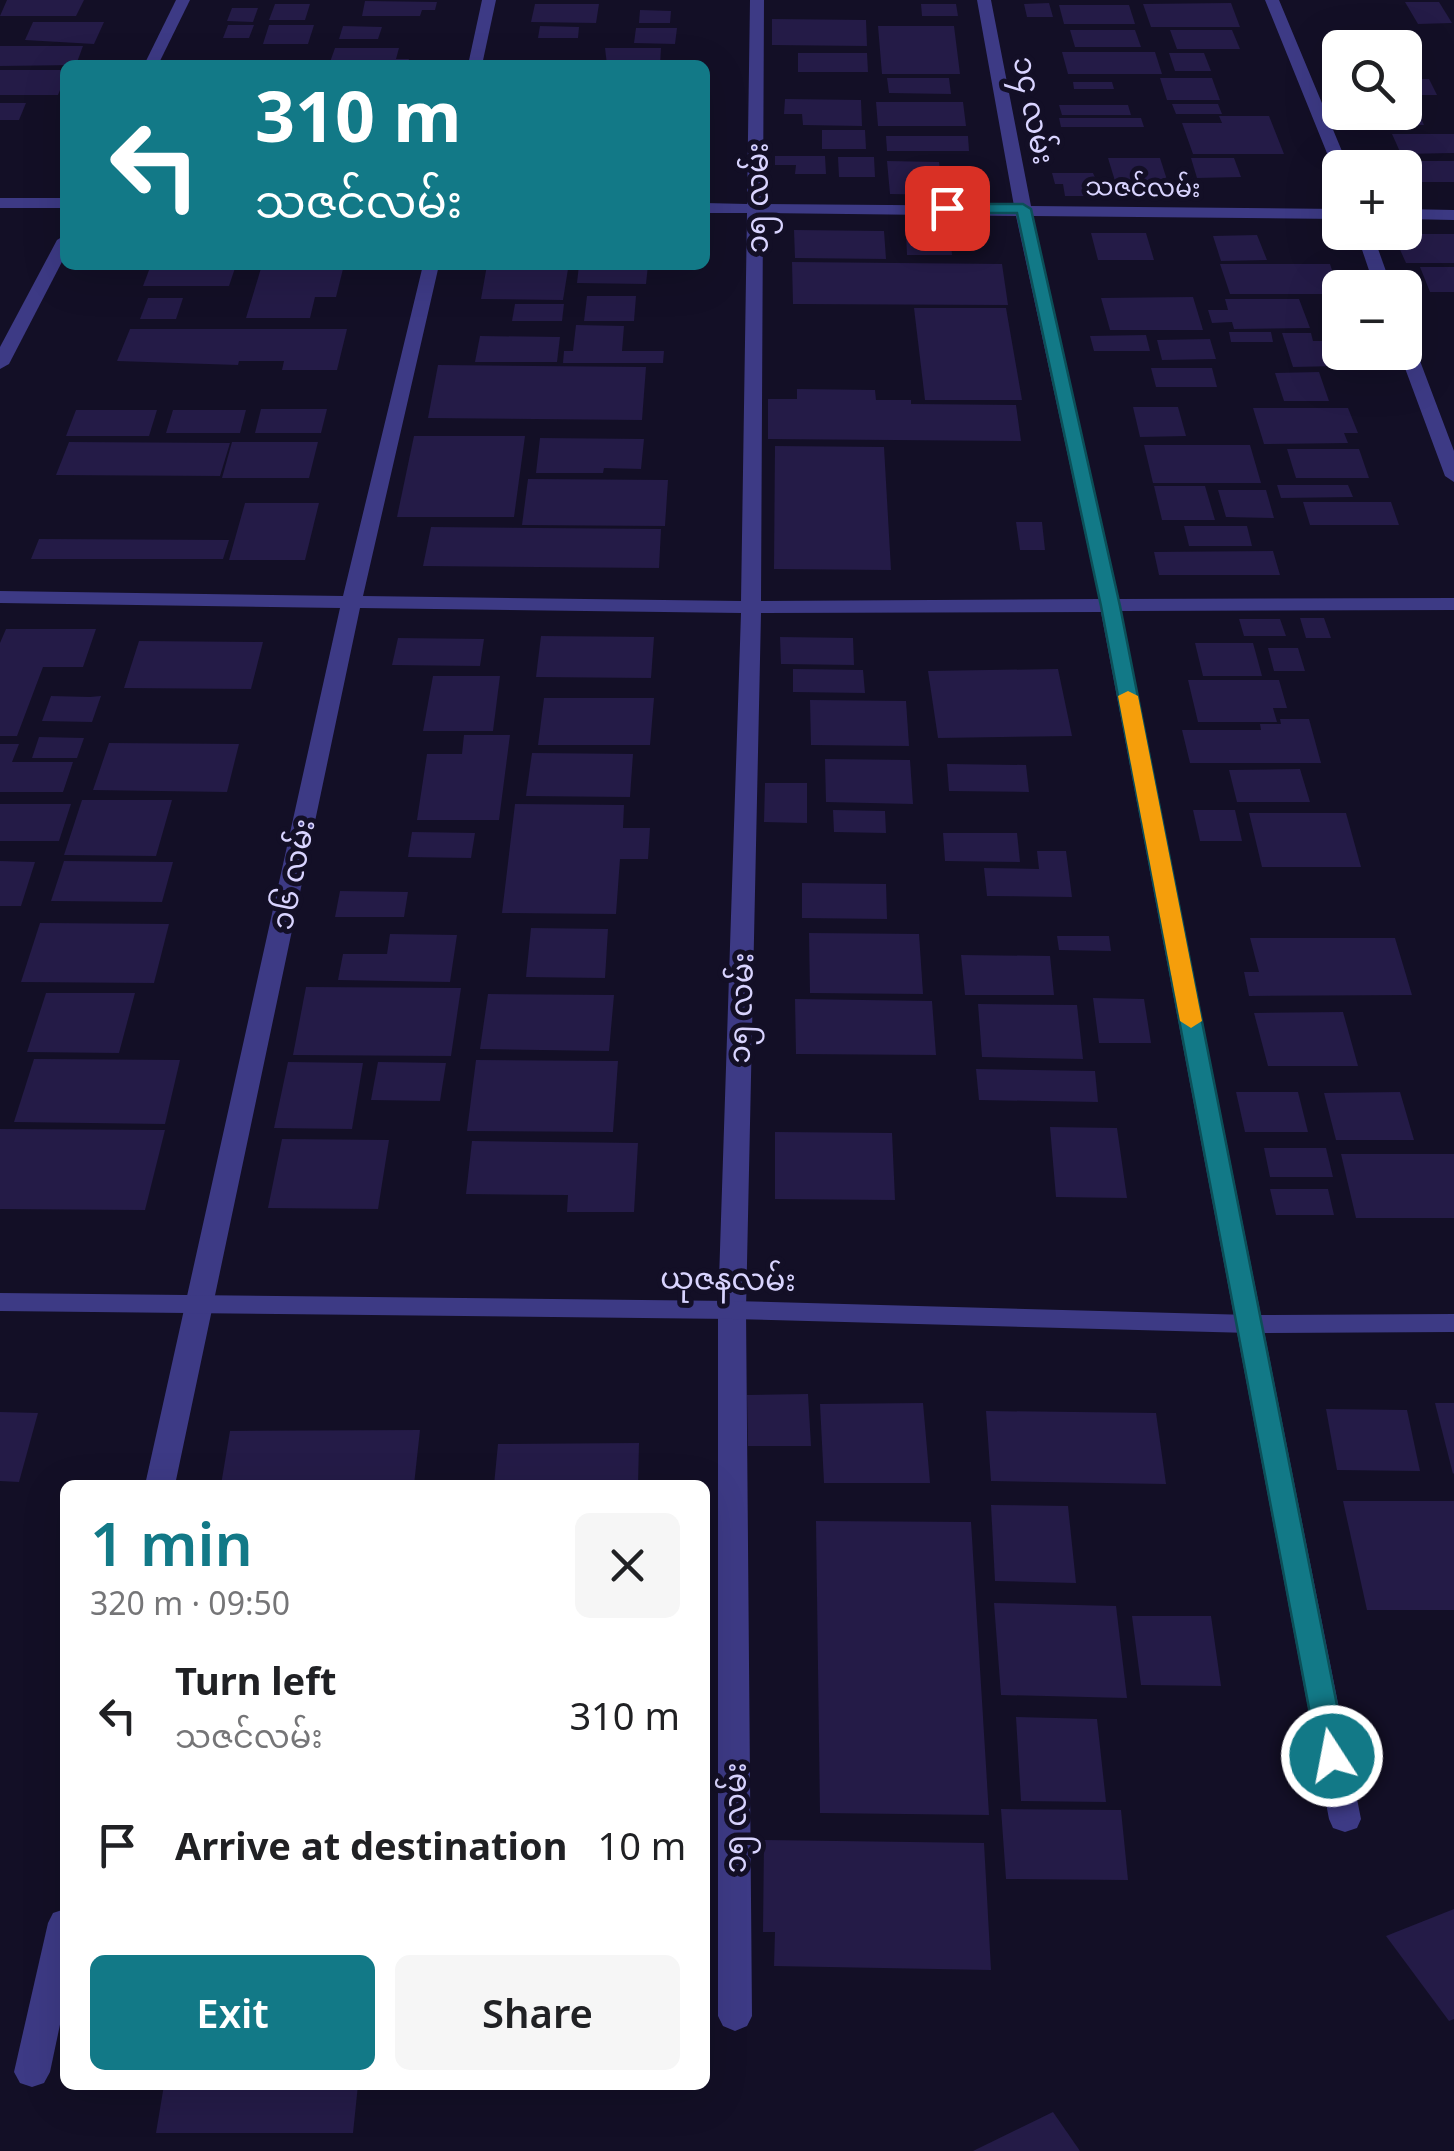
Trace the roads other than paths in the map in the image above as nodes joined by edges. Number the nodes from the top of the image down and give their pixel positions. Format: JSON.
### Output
{"nodes":[{"id":1,"x":183,"y":0,"type":"edge"},
{"id":2,"x":489,"y":0,"type":"edge"},
{"id":3,"x":757,"y":0,"type":"edge"},
{"id":4,"x":984,"y":0,"type":"edge"},
{"id":5,"x":1272,"y":0,"type":"edge"},
{"id":6,"x":153,"y":60,"type":"edge"},
{"id":7,"x":476,"y":60,"type":"edge"},
{"id":8,"x":1334,"y":150,"type":"edge"},
{"id":9,"x":0,"y":203,"type":"edge"},
{"id":10,"x":60,"y":203,"type":"edge"},
{"id":11,"x":710,"y":208,"type":"edge"},
{"id":12,"x":756,"y":208,"type":"junction"},
{"id":13,"x":1023,"y":209,"type":"junction"},
{"id":14,"x":1322,"y":214,"type":"edge"},
{"id":15,"x":1422,"y":214,"type":"edge"},
{"id":16,"x":1454,"y":214,"type":"edge"},
{"id":17,"x":60,"y":250,"type":"edge"},
{"id":18,"x":430,"y":270,"type":"edge"},
{"id":19,"x":0,"y":364,"type":"edge"},
{"id":20,"x":1416,"y":370,"type":"edge"},
{"id":21,"x":1447,"y":440,"type":"edge"},
{"id":22,"x":1454,"y":476,"type":"edge"},
{"id":23,"x":0,"y":597,"type":"edge"},
{"id":24,"x":351,"y":603,"type":"junction"},
{"id":25,"x":1454,"y":604,"type":"edge"},
{"id":26,"x":1110,"y":606,"type":"junction"},
{"id":27,"x":751,"y":607,"type":"junction"},
{"id":28,"x":0,"y":1302,"type":"edge"},
{"id":29,"x":200,"y":1305,"type":"junction"},
{"id":30,"x":732,"y":1310,"type":"junction"},
{"id":31,"x":1454,"y":1323,"type":"edge"},
{"id":32,"x":1250,"y":1324,"type":"junction"},
{"id":33,"x":161,"y":1480,"type":"edge"},
{"id":34,"x":1345,"y":1819,"type":"dead end"},
{"id":35,"x":60,"y":1946,"type":"edge"},
{"id":36,"x":735,"y":2016,"type":"dead end"},
{"id":37,"x":32,"y":2072,"type":"dead end"}],
"edges":[{"from":1,"to":6,"type":"street"},
{"from":2,"to":7,"type":"street"},
{"from":3,"to":12,"type":"street","name":"၁၅ လမ်း"},
{"from":4,"to":13,"type":"street","name":"၁၄ လမ်း"},
{"from":5,"to":8,"type":"street"},
{"from":9,"to":10,"type":"street"},
{"from":11,"to":12,"type":"street","name":"သဇင်လမ်း"},
{"from":12,"to":13,"type":"street","name":"သဇင်လမ်း"},
{"from":12,"to":27,"type":"street","name":"၁၅ လမ်း"},
{"from":13,"to":14,"type":"street","name":"သဇင်လမ်း"},
{"from":13,"to":26,"type":"street","name":"၁၄ လမ်း"},
{"from":15,"to":16,"type":"street"},
{"from":17,"to":19,"type":"street"},
{"from":18,"to":24,"type":"street","name":"၁၆ လမ်း"},
{"from":20,"to":21,"type":"street"},
{"from":21,"to":22,"type":"street"},
{"from":23,"to":24,"type":"street"},
{"from":24,"to":27,"type":"street"},
{"from":24,"to":29,"type":"street","name":"၁၆ လမ်း"},
{"from":25,"to":26,"type":"street"},
{"from":26,"to":27,"type":"street"},
{"from":26,"to":32,"type":"street","name":"၁၄ လမ်း"},
{"from":27,"to":30,"type":"street","name":"၁၅ လမ်း"},
{"from":28,"to":29,"type":"street","name":"ယုဇနလမ်း"},
{"from":29,"to":30,"type":"street","name":"ယုဇနလမ်း"},
{"from":29,"to":33,"type":"street","name":"၁၆ လမ်း"},
{"from":30,"to":32,"type":"street","name":"ယုဇနလမ်း"},
{"from":30,"to":36,"type":"street","name":"၁၅ လမ်း"},
{"from":31,"to":32,"type":"street","name":"ယုဇနလမ်း"},
{"from":32,"to":34,"type":"street","name":"၁၄ လမ်း"},
{"from":35,"to":37,"type":"street"}]}
